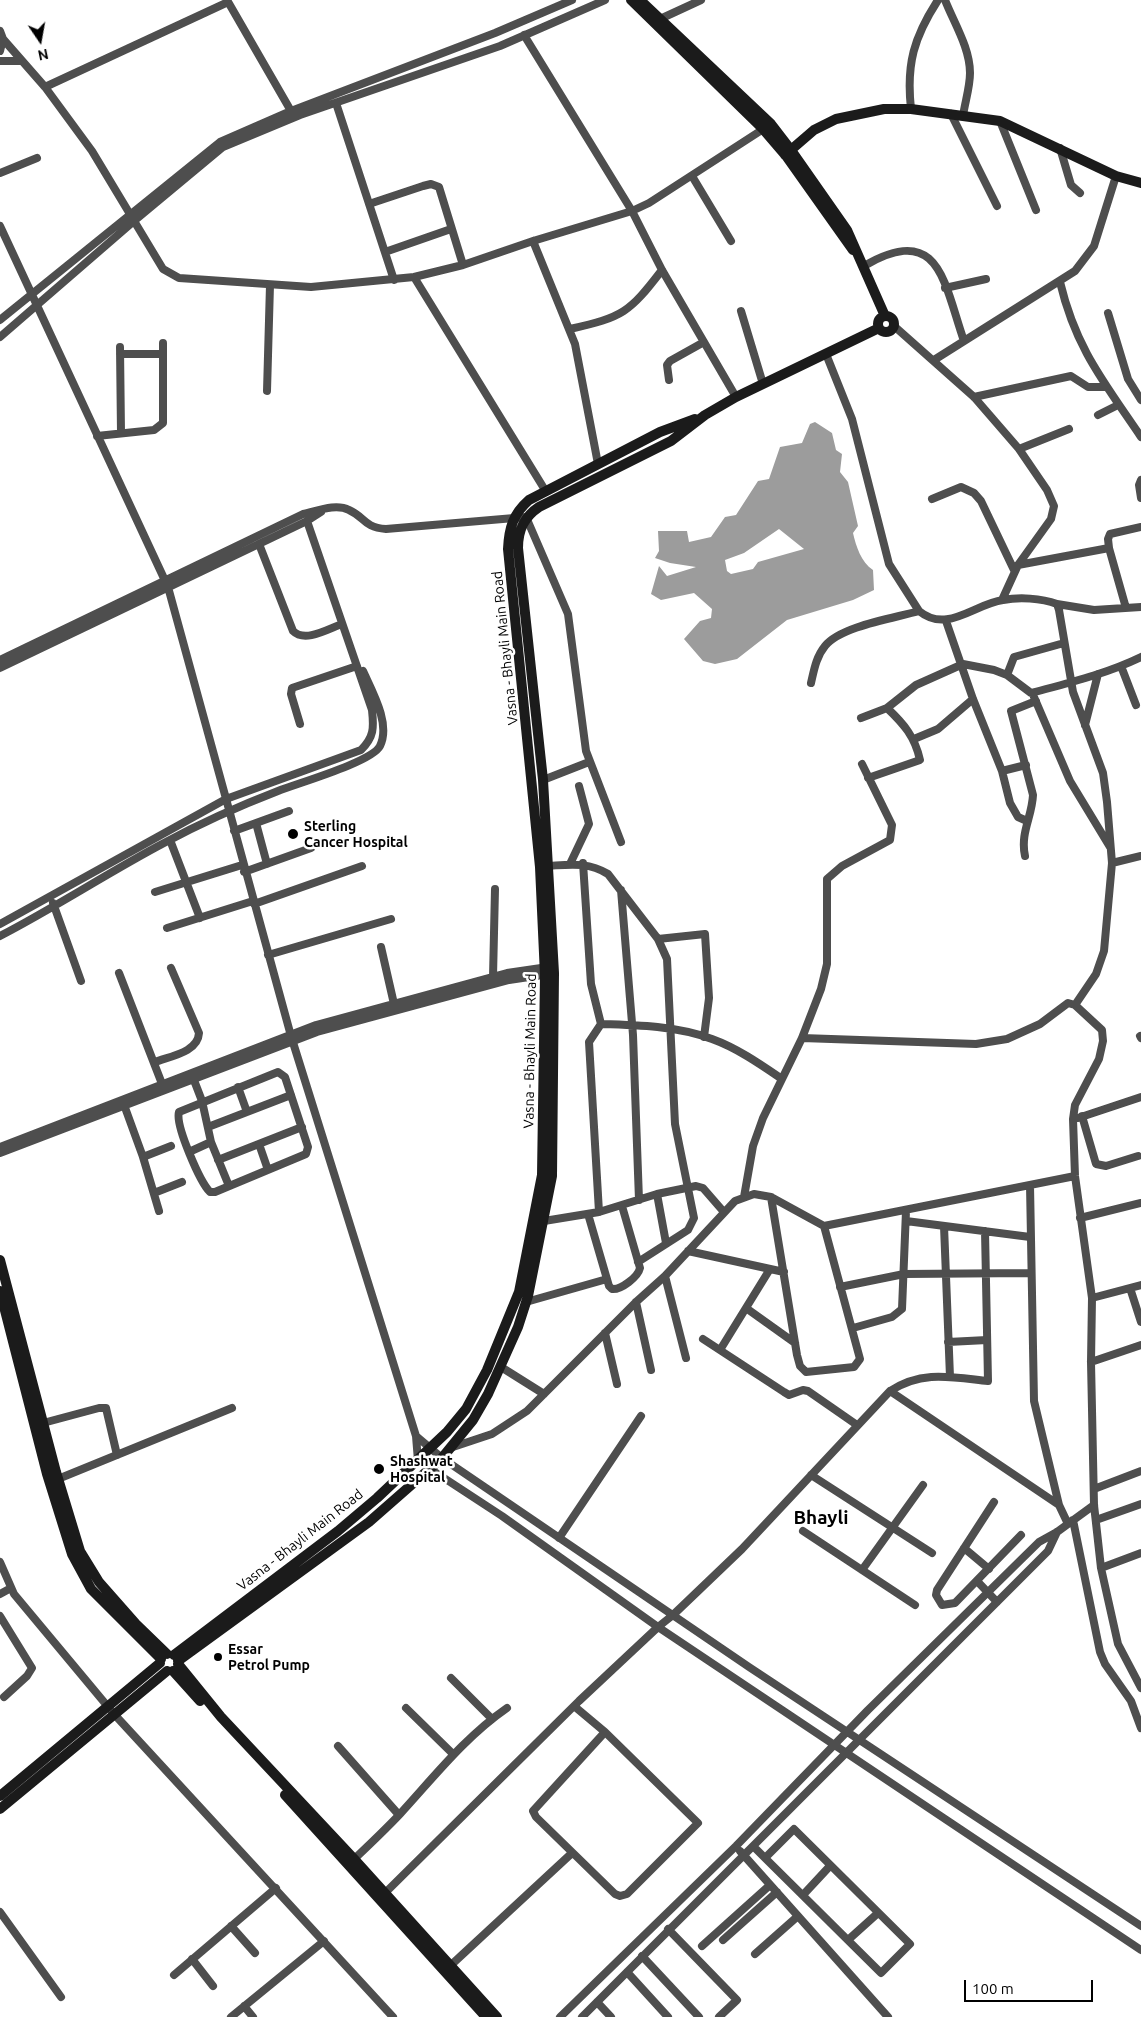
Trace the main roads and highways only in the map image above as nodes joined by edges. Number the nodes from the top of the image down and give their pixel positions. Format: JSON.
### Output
{"nodes":[{"id":1,"x":631,"y":0,"type":"edge"},
{"id":2,"x":640,"y":0,"type":"edge"},
{"id":3,"x":767,"y":127,"type":"junction"},
{"id":4,"x":788,"y":152,"type":"junction"},
{"id":5,"x":1141,"y":183,"type":"edge"},
{"id":6,"x":885,"y":316,"type":"junction"},
{"id":7,"x":879,"y":328,"type":"junction"},
{"id":8,"x":705,"y":415,"type":"junction"},
{"id":9,"x":544,"y":866,"type":"junction"},
{"id":10,"x":549,"y":971,"type":"junction"},
{"id":11,"x":0,"y":1260,"type":"edge"},
{"id":12,"x":0,"y":1291,"type":"edge"},
{"id":13,"x":54,"y":1481,"type":"junction"},
{"id":14,"x":169,"y":1662,"type":"junction"},
{"id":15,"x":112,"y":1711,"type":"junction"},
{"id":16,"x":0,"y":1796,"type":"edge"},
{"id":17,"x":0,"y":1809,"type":"edge"},
{"id":18,"x":351,"y":1862,"type":"junction"},
{"id":19,"x":486,"y":2017,"type":"edge"},
{"id":20,"x":496,"y":2017,"type":"edge"}],
"edges":[{"from":1,"to":3,"type":"main road"},
{"from":2,"to":3,"type":"main road"},
{"from":3,"to":4,"type":"main road"},
{"from":4,"to":5,"type":"main road"},
{"from":4,"to":6,"type":"main road"},
{"from":6,"to":7,"type":"main road"},
{"from":6,"to":7,"type":"main road"},
{"from":7,"to":8,"type":"main road"},
{"from":8,"to":9,"type":"main road","name":"Vasna - Bhayli Main Road"},
{"from":8,"to":9,"type":"main road","name":"Vasna - Bhayli Main Road"},
{"from":9,"to":10,"type":"main road","name":"Vasna - Bhayli Main Road"},
{"from":10,"to":14,"type":"main road","name":"Vasna - Bhayli Main Road"},
{"from":10,"to":14,"type":"main road","name":"Vasna - Bhayli Main Road"},
{"from":11,"to":13,"type":"main road"},
{"from":12,"to":13,"type":"main road"},
{"from":13,"to":14,"type":"main road"},
{"from":14,"to":15,"type":"main road","name":"Vasna - Bhayli Main Road"},
{"from":14,"to":18,"type":"main road"},
{"from":15,"to":16,"type":"main road","name":"Vasna - Bhayli Main Road"},
{"from":15,"to":17,"type":"main road","name":"Vasna - Bhayli Main Road"},
{"from":18,"to":19,"type":"main road"},
{"from":18,"to":20,"type":"main road"}]}
